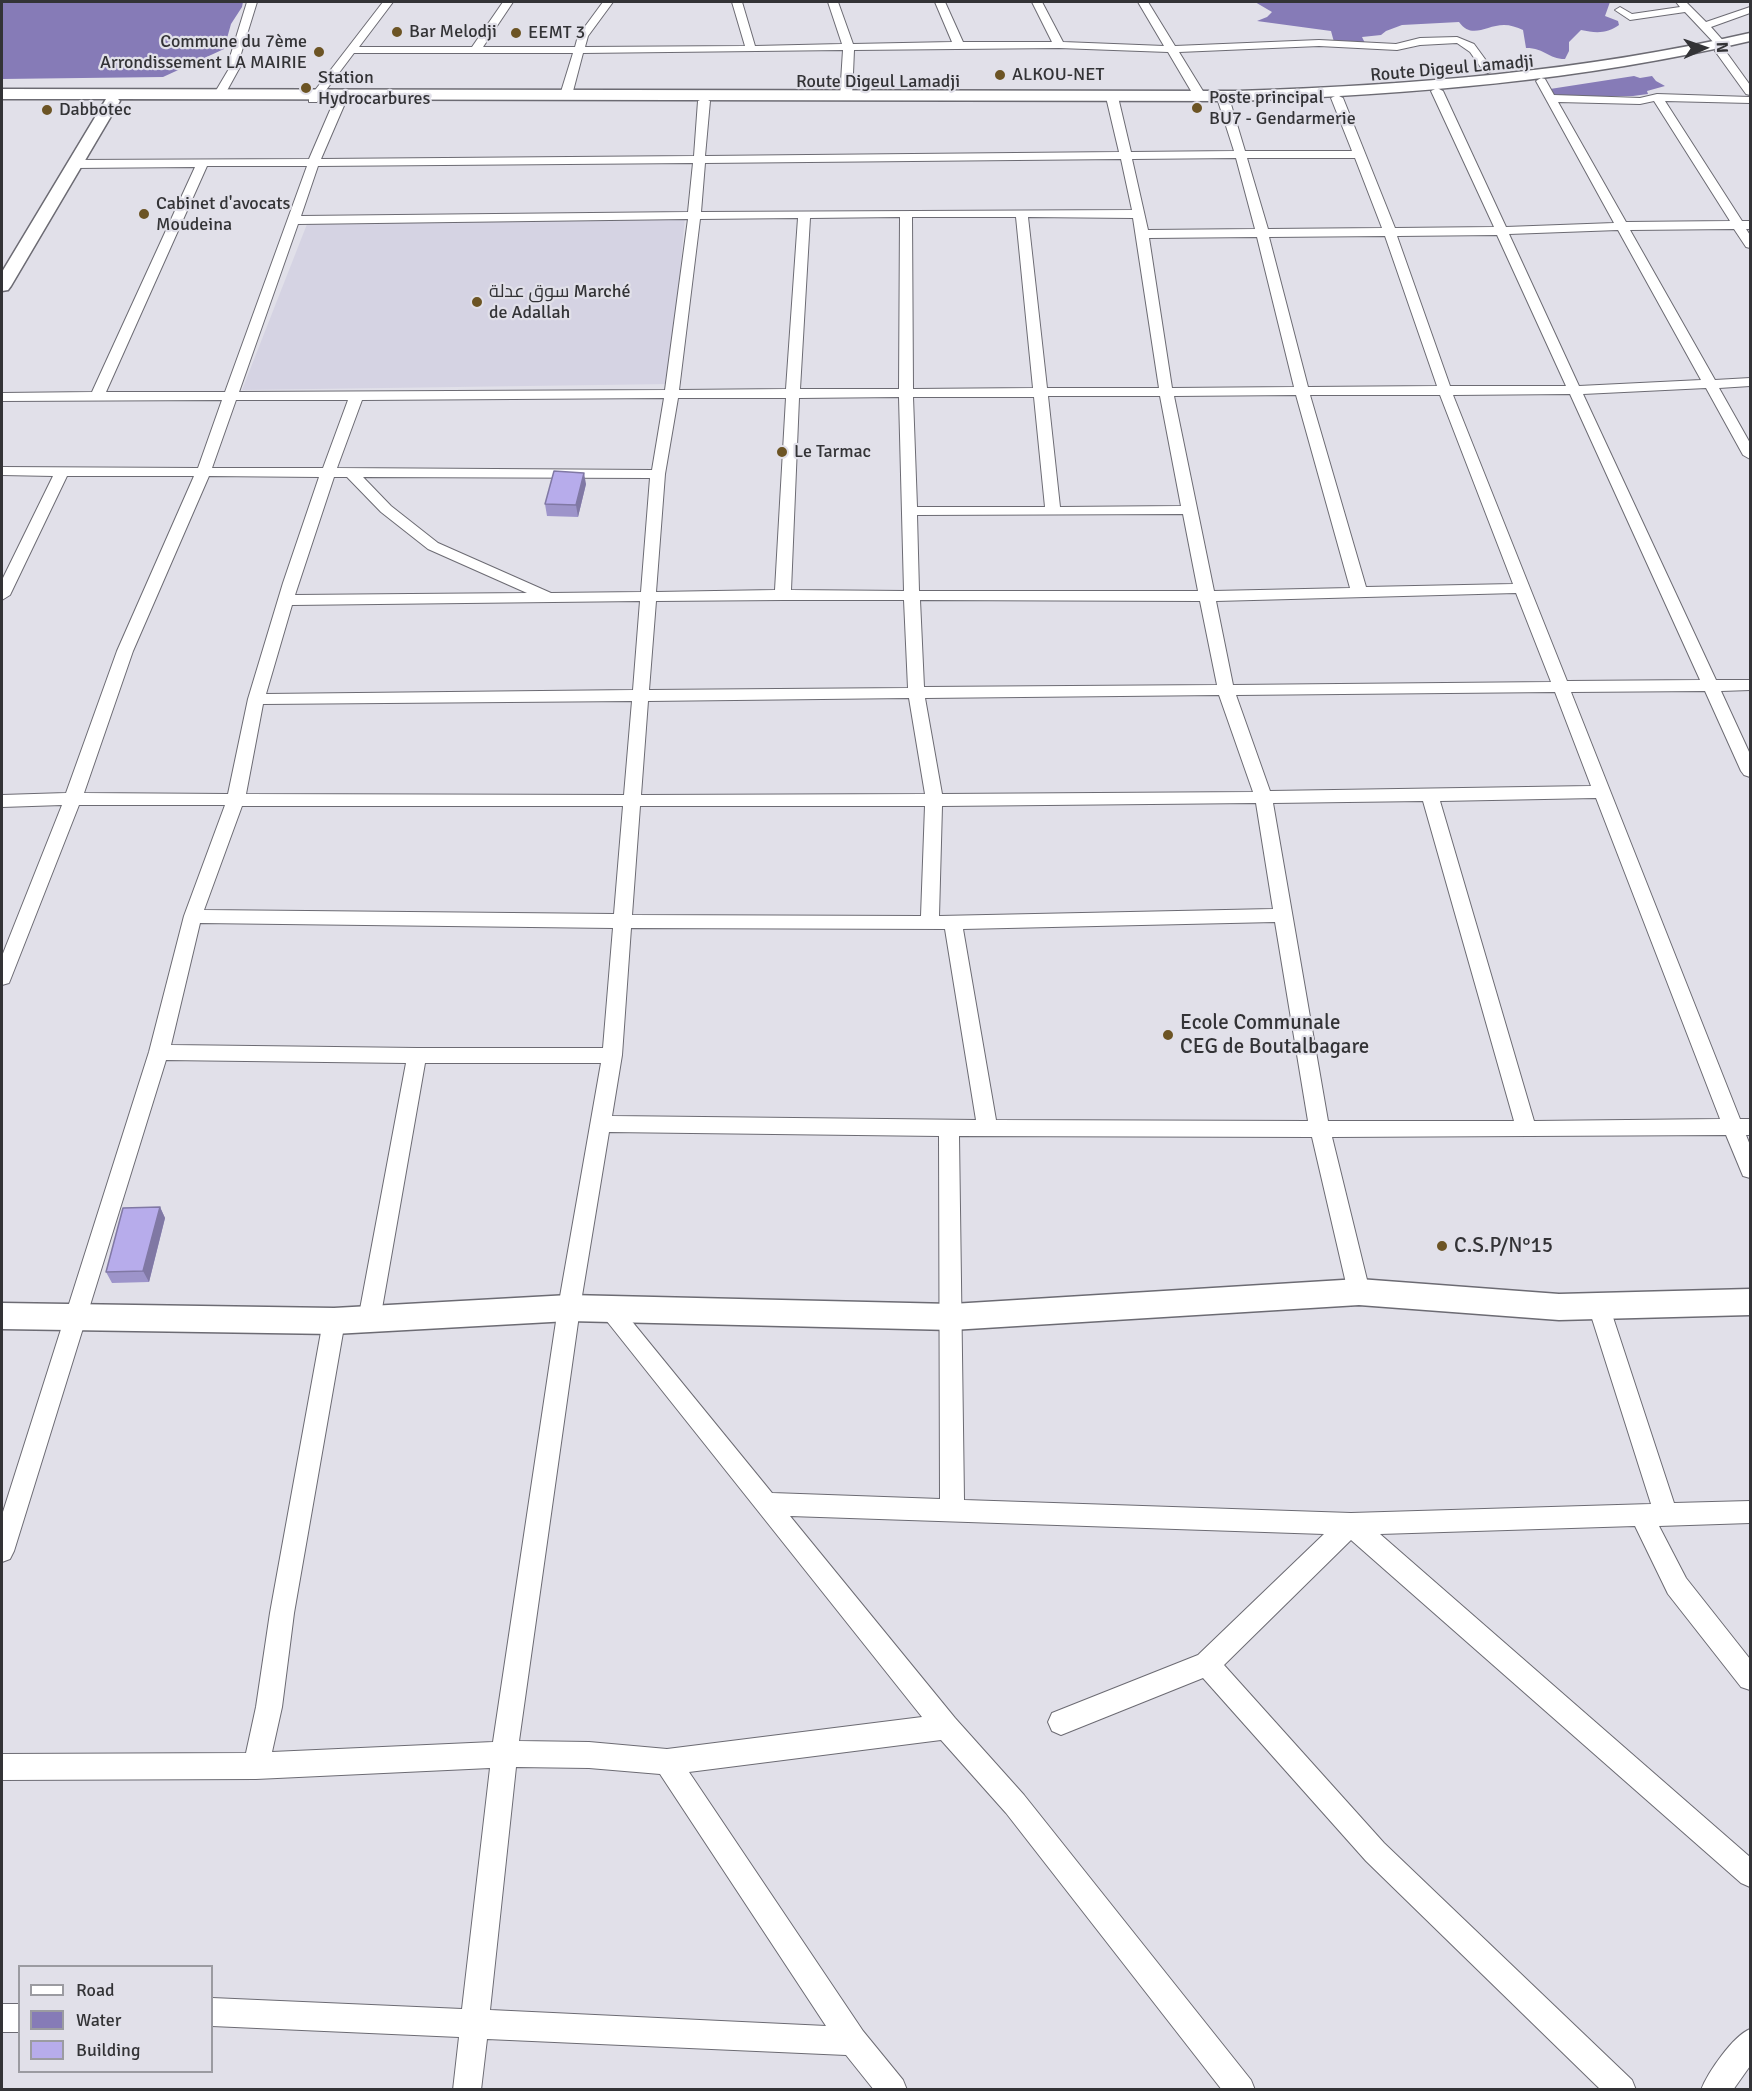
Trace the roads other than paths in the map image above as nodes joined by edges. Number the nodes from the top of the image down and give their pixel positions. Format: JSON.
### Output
{"nodes":[{"id":1,"x":252,"y":2,"type":"edge"},
{"id":2,"x":388,"y":2,"type":"edge"},
{"id":3,"x":508,"y":2,"type":"edge"},
{"id":4,"x":608,"y":2,"type":"edge"},
{"id":5,"x":737,"y":2,"type":"edge"},
{"id":6,"x":833,"y":2,"type":"edge"},
{"id":7,"x":940,"y":2,"type":"edge"},
{"id":8,"x":1037,"y":2,"type":"edge"},
{"id":9,"x":1143,"y":2,"type":"edge"},
{"id":10,"x":1683,"y":5,"type":"edge"},
{"id":11,"x":1750,"y":9,"type":"edge"},
{"id":12,"x":1620,"y":10,"type":"dead end"},
{"id":13,"x":1703,"y":26,"type":"junction"},
{"id":14,"x":1750,"y":37,"type":"edge"},
{"id":15,"x":1750,"y":43,"type":"edge"},
{"id":16,"x":959,"y":45,"type":"junction"},
{"id":17,"x":1059,"y":45,"type":"junction"},
{"id":18,"x":1721,"y":47,"type":"junction"},
{"id":19,"x":849,"y":48,"type":"junction"},
{"id":20,"x":751,"y":49,"type":"junction"},
{"id":21,"x":1172,"y":49,"type":"junction"},
{"id":22,"x":350,"y":50,"type":"junction"},
{"id":23,"x":476,"y":50,"type":"junction"},
{"id":24,"x":578,"y":51,"type":"junction"},
{"id":25,"x":1488,"y":70,"type":"dead end"},
{"id":26,"x":1541,"y":81,"type":"junction"},
{"id":27,"x":1437,"y":91,"type":"junction"},
{"id":28,"x":1750,"y":92,"type":"edge"},
{"id":29,"x":2,"y":94,"type":"edge"},
{"id":30,"x":220,"y":94,"type":"junction"},
{"id":31,"x":566,"y":95,"type":"junction"},
{"id":32,"x":1200,"y":96,"type":"junction"},
{"id":33,"x":315,"y":97,"type":"junction"},
{"id":34,"x":846,"y":97,"type":"junction"},
{"id":35,"x":1657,"y":97,"type":"junction"},
{"id":36,"x":1337,"y":98,"type":"junction"},
{"id":37,"x":1550,"y":98,"type":"junction"},
{"id":38,"x":1112,"y":99,"type":"junction"},
{"id":39,"x":2,"y":100,"type":"edge"},
{"id":40,"x":340,"y":100,"type":"junction"},
{"id":41,"x":1750,"y":100,"type":"edge"},
{"id":42,"x":112,"y":101,"type":"junction"},
{"id":43,"x":704,"y":101,"type":"junction"},
{"id":44,"x":1224,"y":101,"type":"junction"},
{"id":45,"x":1359,"y":154,"type":"junction"},
{"id":46,"x":1125,"y":155,"type":"junction"},
{"id":47,"x":1240,"y":155,"type":"junction"},
{"id":48,"x":700,"y":159,"type":"junction"},
{"id":49,"x":312,"y":164,"type":"junction"},
{"id":50,"x":74,"y":165,"type":"junction"},
{"id":51,"x":202,"y":165,"type":"junction"},
{"id":52,"x":906,"y":213,"type":"junction"},
{"id":53,"x":804,"y":214,"type":"junction"},
{"id":54,"x":1022,"y":214,"type":"junction"},
{"id":55,"x":1139,"y":214,"type":"junction"},
{"id":56,"x":693,"y":217,"type":"junction"},
{"id":57,"x":294,"y":220,"type":"junction"},
{"id":58,"x":1744,"y":225,"type":"edge"},
{"id":59,"x":1621,"y":226,"type":"junction"},
{"id":60,"x":1502,"y":231,"type":"junction"},
{"id":61,"x":1390,"y":232,"type":"junction"},
{"id":62,"x":1261,"y":233,"type":"junction"},
{"id":63,"x":1142,"y":234,"type":"junction"},
{"id":64,"x":1750,"y":244,"type":"edge"},
{"id":65,"x":7,"y":269,"type":"edge"},
{"id":66,"x":2,"y":286,"type":"edge"},
{"id":67,"x":1750,"y":382,"type":"edge"},
{"id":68,"x":1710,"y":383,"type":"junction"},
{"id":69,"x":1575,"y":390,"type":"junction"},
{"id":70,"x":1041,"y":391,"type":"junction"},
{"id":71,"x":1302,"y":391,"type":"junction"},
{"id":72,"x":1445,"y":391,"type":"junction"},
{"id":73,"x":1166,"y":392,"type":"junction"},
{"id":74,"x":906,"y":393,"type":"junction"},
{"id":75,"x":673,"y":394,"type":"junction"},
{"id":76,"x":794,"y":394,"type":"junction"},
{"id":77,"x":357,"y":395,"type":"junction"},
{"id":78,"x":2,"y":397,"type":"edge"},
{"id":79,"x":97,"y":397,"type":"junction"},
{"id":80,"x":231,"y":397,"type":"junction"},
{"id":81,"x":1750,"y":455,"type":"edge"},
{"id":82,"x":2,"y":471,"type":"edge"},
{"id":83,"x":62,"y":471,"type":"junction"},
{"id":84,"x":204,"y":471,"type":"junction"},
{"id":85,"x":330,"y":471,"type":"junction"},
{"id":86,"x":350,"y":472,"type":"junction"},
{"id":87,"x":658,"y":474,"type":"junction"},
{"id":88,"x":1190,"y":510,"type":"junction"},
{"id":89,"x":909,"y":511,"type":"junction"},
{"id":90,"x":1053,"y":512,"type":"junction"},
{"id":91,"x":1521,"y":588,"type":"junction"},
{"id":92,"x":1359,"y":591,"type":"junction"},
{"id":93,"x":2,"y":595,"type":"edge"},
{"id":94,"x":783,"y":595,"type":"junction"},
{"id":95,"x":649,"y":596,"type":"junction"},
{"id":96,"x":1207,"y":596,"type":"junction"},
{"id":97,"x":912,"y":597,"type":"junction"},
{"id":98,"x":553,"y":598,"type":"junction"},
{"id":99,"x":287,"y":600,"type":"junction"},
{"id":100,"x":1750,"y":685,"type":"edge"},
{"id":101,"x":1710,"y":686,"type":"junction"},
{"id":102,"x":1561,"y":687,"type":"junction"},
{"id":103,"x":1226,"y":691,"type":"junction"},
{"id":104,"x":916,"y":692,"type":"junction"},
{"id":105,"x":640,"y":696,"type":"junction"},
{"id":106,"x":256,"y":699,"type":"junction"},
{"id":107,"x":1750,"y":771,"type":"edge"},
{"id":108,"x":1602,"y":792,"type":"junction"},
{"id":109,"x":1263,"y":796,"type":"junction"},
{"id":110,"x":1430,"y":796,"type":"junction"},
{"id":111,"x":73,"y":799,"type":"junction"},
{"id":112,"x":236,"y":799,"type":"junction"},
{"id":113,"x":934,"y":799,"type":"junction"},
{"id":114,"x":633,"y":800,"type":"junction"},
{"id":115,"x":2,"y":801,"type":"edge"},
{"id":116,"x":1282,"y":915,"type":"junction"},
{"id":117,"x":193,"y":916,"type":"junction"},
{"id":118,"x":624,"y":920,"type":"junction"},
{"id":119,"x":930,"y":923,"type":"junction"},
{"id":120,"x":953,"y":923,"type":"junction"},
{"id":121,"x":2,"y":978,"type":"edge"},
{"id":122,"x":159,"y":1052,"type":"junction"},
{"id":123,"x":612,"y":1055,"type":"junction"},
{"id":124,"x":417,"y":1056,"type":"junction"},
{"id":125,"x":600,"y":1124,"type":"junction"},
{"id":126,"x":987,"y":1126,"type":"junction"},
{"id":127,"x":1743,"y":1127,"type":"edge"},
{"id":128,"x":949,"y":1128,"type":"junction"},
{"id":129,"x":1320,"y":1129,"type":"junction"},
{"id":130,"x":1526,"y":1129,"type":"junction"},
{"id":131,"x":1750,"y":1170,"type":"edge"},
{"id":132,"x":1359,"y":1292,"type":"junction"},
{"id":133,"x":1750,"y":1302,"type":"edge"},
{"id":134,"x":1599,"y":1306,"type":"junction"},
{"id":135,"x":569,"y":1308,"type":"junction"},
{"id":136,"x":609,"y":1310,"type":"junction"},
{"id":137,"x":2,"y":1316,"type":"edge"},
{"id":138,"x":76,"y":1316,"type":"junction"},
{"id":139,"x":952,"y":1317,"type":"junction"},
{"id":140,"x":369,"y":1320,"type":"junction"},
{"id":141,"x":334,"y":1321,"type":"junction"},
{"id":142,"x":765,"y":1504,"type":"junction"},
{"id":143,"x":952,"y":1512,"type":"junction"},
{"id":144,"x":1750,"y":1512,"type":"edge"},
{"id":145,"x":1654,"y":1516,"type":"junction"},
{"id":146,"x":1351,"y":1524,"type":"junction"},
{"id":147,"x":2,"y":1551,"type":"edge"},
{"id":148,"x":1207,"y":1664,"type":"junction"},
{"id":149,"x":1750,"y":1678,"type":"edge"},
{"id":150,"x":1061,"y":1722,"type":"dead end"},
{"id":151,"x":946,"y":1727,"type":"junction"},
{"id":152,"x":504,"y":1755,"type":"junction"},
{"id":153,"x":667,"y":1762,"type":"junction"},
{"id":154,"x":256,"y":1766,"type":"junction"},
{"id":155,"x":2,"y":1767,"type":"edge"},
{"id":156,"x":1750,"y":1874,"type":"edge"},
{"id":157,"x":213,"y":2012,"type":"edge"},
{"id":158,"x":2,"y":2018,"type":"edge"},
{"id":159,"x":18,"y":2018,"type":"edge"},
{"id":160,"x":473,"y":2023,"type":"junction"},
{"id":161,"x":853,"y":2041,"type":"junction"},
{"id":162,"x":1750,"y":2043,"type":"edge"},
{"id":163,"x":467,"y":2090,"type":"edge"},
{"id":164,"x":893,"y":2090,"type":"edge"},
{"id":165,"x":1240,"y":2090,"type":"edge"},
{"id":166,"x":1622,"y":2090,"type":"edge"},
{"id":167,"x":1715,"y":2090,"type":"edge"}],
"edges":[{"from":1,"to":30,"type":"street"},
{"from":2,"to":22,"type":"street"},
{"from":3,"to":23,"type":"street"},
{"from":4,"to":24,"type":"street"},
{"from":5,"to":20,"type":"street"},
{"from":6,"to":19,"type":"street"},
{"from":7,"to":16,"type":"street"},
{"from":8,"to":17,"type":"street"},
{"from":9,"to":21,"type":"street"},
{"from":10,"to":12,"type":"street"},
{"from":10,"to":13,"type":"street"},
{"from":11,"to":13,"type":"street"},
{"from":13,"to":18,"type":"street"},
{"from":14,"to":18,"type":"main road"},
{"from":15,"to":18,"type":"main road","name":"Route Digeul Lamadji"},
{"from":16,"to":17,"type":"street"},
{"from":16,"to":19,"type":"street"},
{"from":17,"to":21,"type":"street"},
{"from":18,"to":26,"type":"main road","name":"Route Digeul Lamadji"},
{"from":18,"to":28,"type":"street"},
{"from":18,"to":32,"type":"main road"},
{"from":19,"to":20,"type":"street"},
{"from":19,"to":34,"type":"street"},
{"from":20,"to":24,"type":"street"},
{"from":21,"to":25,"type":"street"},
{"from":21,"to":32,"type":"street"},
{"from":22,"to":23,"type":"street"},
{"from":22,"to":33,"type":"street"},
{"from":23,"to":24,"type":"street"},
{"from":24,"to":31,"type":"street"},
{"from":26,"to":27,"type":"main road","name":"Route Digeul Lamadji"},
{"from":26,"to":37,"type":"street"},
{"from":27,"to":36,"type":"main road","name":"Route Digeul Lamadji"},
{"from":27,"to":60,"type":"street"},
{"from":29,"to":30,"type":"main road"},
{"from":30,"to":33,"type":"main road"},
{"from":31,"to":33,"type":"main road"},
{"from":31,"to":34,"type":"main road"},
{"from":32,"to":38,"type":"main road"},
{"from":33,"to":40,"type":"main road","name":"Route Digeul Lamadji"},
{"from":33,"to":42,"type":"main road","name":"Route Digeul Lamadji"},
{"from":34,"to":38,"type":"main road"},
{"from":35,"to":37,"type":"street"},
{"from":35,"to":41,"type":"street"},
{"from":35,"to":58,"type":"street"},
{"from":36,"to":44,"type":"main road","name":"Route Digeul Lamadji"},
{"from":36,"to":45,"type":"street"},
{"from":37,"to":59,"type":"street"},
{"from":38,"to":43,"type":"main road","name":"Route Digeul Lamadji"},
{"from":38,"to":44,"type":"main road","name":"Route Digeul Lamadji"},
{"from":38,"to":46,"type":"street"},
{"from":39,"to":42,"type":"main road","name":"Route Digeul Lamadji"},
{"from":40,"to":43,"type":"main road","name":"Route Digeul Lamadji"},
{"from":40,"to":49,"type":"street"},
{"from":42,"to":50,"type":"main road"},
{"from":43,"to":48,"type":"street"},
{"from":44,"to":47,"type":"street"},
{"from":45,"to":47,"type":"street"},
{"from":45,"to":61,"type":"street"},
{"from":46,"to":47,"type":"street"},
{"from":46,"to":48,"type":"street"},
{"from":46,"to":55,"type":"street"},
{"from":47,"to":62,"type":"street"},
{"from":48,"to":49,"type":"street"},
{"from":48,"to":56,"type":"street"},
{"from":49,"to":51,"type":"street"},
{"from":49,"to":57,"type":"street"},
{"from":50,"to":51,"type":"street"},
{"from":50,"to":65,"type":"main road"},
{"from":51,"to":79,"type":"street"},
{"from":52,"to":53,"type":"street"},
{"from":52,"to":54,"type":"street"},
{"from":52,"to":74,"type":"street"},
{"from":53,"to":56,"type":"street"},
{"from":53,"to":76,"type":"street"},
{"from":54,"to":55,"type":"street"},
{"from":54,"to":70,"type":"street"},
{"from":55,"to":63,"type":"street"},
{"from":56,"to":57,"type":"street"},
{"from":56,"to":75,"type":"street"},
{"from":57,"to":80,"type":"street"},
{"from":58,"to":59,"type":"street"},
{"from":58,"to":64,"type":"street"},
{"from":59,"to":60,"type":"street"},
{"from":59,"to":68,"type":"street"},
{"from":60,"to":61,"type":"street"},
{"from":60,"to":69,"type":"street"},
{"from":61,"to":62,"type":"street"},
{"from":61,"to":72,"type":"street"},
{"from":62,"to":63,"type":"street"},
{"from":62,"to":71,"type":"street"},
{"from":63,"to":73,"type":"street"},
{"from":65,"to":66,"type":"main road"},
{"from":67,"to":68,"type":"street"},
{"from":68,"to":69,"type":"street"},
{"from":68,"to":81,"type":"street"},
{"from":69,"to":72,"type":"street"},
{"from":69,"to":101,"type":"street"},
{"from":70,"to":73,"type":"street"},
{"from":70,"to":74,"type":"street"},
{"from":70,"to":90,"type":"street"},
{"from":71,"to":72,"type":"street"},
{"from":71,"to":73,"type":"street"},
{"from":71,"to":92,"type":"street"},
{"from":72,"to":91,"type":"street"},
{"from":73,"to":88,"type":"street"},
{"from":74,"to":76,"type":"street"},
{"from":74,"to":89,"type":"street"},
{"from":75,"to":76,"type":"street"},
{"from":75,"to":77,"type":"street"},
{"from":75,"to":87,"type":"street"},
{"from":76,"to":94,"type":"street"},
{"from":77,"to":80,"type":"street"},
{"from":77,"to":85,"type":"street"},
{"from":78,"to":79,"type":"street"},
{"from":79,"to":80,"type":"street"},
{"from":80,"to":84,"type":"street"},
{"from":82,"to":83,"type":"street"},
{"from":83,"to":84,"type":"street"},
{"from":83,"to":93,"type":"street"},
{"from":84,"to":85,"type":"street"},
{"from":84,"to":111,"type":"street"},
{"from":85,"to":86,"type":"street"},
{"from":85,"to":99,"type":"street"},
{"from":86,"to":87,"type":"street"},
{"from":86,"to":98,"type":"street"},
{"from":87,"to":95,"type":"street"},
{"from":88,"to":90,"type":"street"},
{"from":88,"to":96,"type":"street"},
{"from":89,"to":90,"type":"street"},
{"from":89,"to":97,"type":"street"},
{"from":91,"to":92,"type":"street"},
{"from":91,"to":102,"type":"street"},
{"from":92,"to":96,"type":"street"},
{"from":94,"to":95,"type":"street"},
{"from":94,"to":97,"type":"street"},
{"from":95,"to":98,"type":"street"},
{"from":95,"to":105,"type":"street"},
{"from":96,"to":97,"type":"street"},
{"from":96,"to":103,"type":"street"},
{"from":97,"to":104,"type":"street"},
{"from":98,"to":99,"type":"street"},
{"from":99,"to":106,"type":"street"},
{"from":100,"to":101,"type":"street"},
{"from":101,"to":102,"type":"street"},
{"from":101,"to":107,"type":"street"},
{"from":102,"to":103,"type":"street"},
{"from":102,"to":108,"type":"street"},
{"from":103,"to":104,"type":"street"},
{"from":103,"to":109,"type":"street"},
{"from":104,"to":105,"type":"street"},
{"from":104,"to":113,"type":"street"},
{"from":105,"to":106,"type":"street"},
{"from":105,"to":114,"type":"street"},
{"from":106,"to":112,"type":"street"},
{"from":108,"to":110,"type":"street"},
{"from":108,"to":127,"type":"street"},
{"from":109,"to":110,"type":"street"},
{"from":109,"to":113,"type":"street"},
{"from":109,"to":116,"type":"street"},
{"from":110,"to":130,"type":"street"},
{"from":111,"to":112,"type":"street"},
{"from":111,"to":115,"type":"street"},
{"from":111,"to":121,"type":"street"},
{"from":112,"to":114,"type":"street"},
{"from":112,"to":117,"type":"street"},
{"from":113,"to":114,"type":"street"},
{"from":113,"to":119,"type":"street"},
{"from":114,"to":118,"type":"street"},
{"from":116,"to":120,"type":"street"},
{"from":116,"to":129,"type":"street"},
{"from":117,"to":118,"type":"street"},
{"from":117,"to":122,"type":"street"},
{"from":118,"to":119,"type":"street"},
{"from":118,"to":123,"type":"street"},
{"from":119,"to":120,"type":"street"},
{"from":120,"to":126,"type":"street"},
{"from":122,"to":124,"type":"street"},
{"from":122,"to":138,"type":"street"},
{"from":123,"to":124,"type":"street"},
{"from":123,"to":125,"type":"street"},
{"from":124,"to":140,"type":"street"},
{"from":125,"to":128,"type":"street"},
{"from":125,"to":135,"type":"street"},
{"from":126,"to":128,"type":"street"},
{"from":126,"to":129,"type":"street"},
{"from":127,"to":130,"type":"street"},
{"from":127,"to":131,"type":"street"},
{"from":128,"to":139,"type":"street"},
{"from":129,"to":130,"type":"street"},
{"from":129,"to":132,"type":"street"},
{"from":132,"to":134,"type":"main road"},
{"from":132,"to":139,"type":"main road"},
{"from":133,"to":134,"type":"main road"},
{"from":134,"to":145,"type":"street"},
{"from":135,"to":136,"type":"main road"},
{"from":135,"to":140,"type":"main road"},
{"from":135,"to":152,"type":"street"},
{"from":136,"to":139,"type":"main road"},
{"from":136,"to":142,"type":"street"},
{"from":137,"to":138,"type":"main road"},
{"from":138,"to":141,"type":"main road"},
{"from":138,"to":147,"type":"street"},
{"from":139,"to":143,"type":"street"},
{"from":140,"to":141,"type":"main road"},
{"from":141,"to":154,"type":"street"},
{"from":142,"to":143,"type":"street"},
{"from":142,"to":151,"type":"street"},
{"from":143,"to":146,"type":"street"},
{"from":144,"to":145,"type":"street"},
{"from":145,"to":146,"type":"street"},
{"from":145,"to":149,"type":"street"},
{"from":146,"to":148,"type":"street"},
{"from":146,"to":156,"type":"street"},
{"from":148,"to":150,"type":"street"},
{"from":148,"to":166,"type":"street"},
{"from":151,"to":153,"type":"street"},
{"from":151,"to":165,"type":"street"},
{"from":152,"to":153,"type":"street"},
{"from":152,"to":154,"type":"street"},
{"from":152,"to":160,"type":"street"},
{"from":153,"to":161,"type":"street"},
{"from":154,"to":155,"type":"street"},
{"from":157,"to":160,"type":"street"},
{"from":158,"to":159,"type":"street"},
{"from":160,"to":161,"type":"street"},
{"from":160,"to":163,"type":"street"},
{"from":161,"to":164,"type":"street"},
{"from":162,"to":167,"type":"street"}]}
